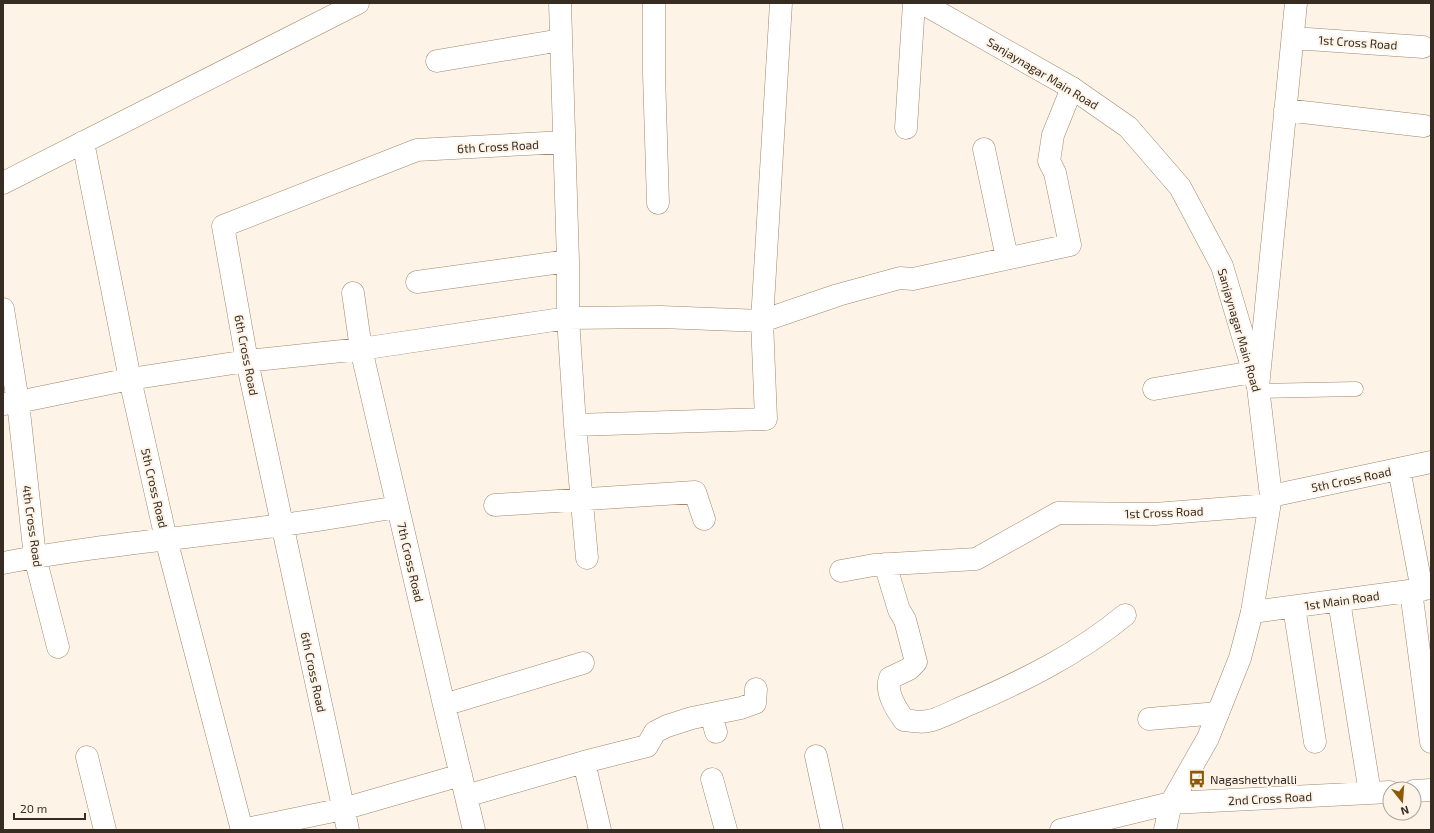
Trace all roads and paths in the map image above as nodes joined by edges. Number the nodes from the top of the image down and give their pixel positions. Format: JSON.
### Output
{"nodes":[{"id":1,"x":358,"y":3,"type":"edge"},
{"id":2,"x":560,"y":3,"type":"edge"},
{"id":3,"x":654,"y":3,"type":"edge"},
{"id":4,"x":782,"y":3,"type":"edge"},
{"id":5,"x":914,"y":3,"type":"edge"},
{"id":6,"x":922,"y":3,"type":"edge"},
{"id":7,"x":1296,"y":3,"type":"edge"},
{"id":8,"x":1292,"y":38,"type":"junction"},
{"id":9,"x":561,"y":40,"type":"junction"},
{"id":10,"x":1423,"y":47,"type":"dead end"},
{"id":11,"x":437,"y":61,"type":"dead end"},
{"id":12,"x":1072,"y":88,"type":"junction"},
{"id":13,"x":1285,"y":110,"type":"junction"},
{"id":14,"x":1424,"y":126,"type":"dead end"},
{"id":15,"x":906,"y":128,"type":"dead end"},
{"id":16,"x":83,"y":142,"type":"junction"},
{"id":17,"x":564,"y":142,"type":"junction"},
{"id":18,"x":984,"y":149,"type":"dead end"},
{"id":19,"x":3,"y":183,"type":"edge"},
{"id":20,"x":658,"y":204,"type":"dead end"},
{"id":21,"x":1006,"y":258,"type":"junction"},
{"id":22,"x":568,"y":262,"type":"junction"},
{"id":23,"x":417,"y":282,"type":"dead end"},
{"id":24,"x":353,"y":293,"type":"dead end"},
{"id":25,"x":3,"y":308,"type":"edge"},
{"id":26,"x":568,"y":318,"type":"junction"},
{"id":27,"x":762,"y":320,"type":"junction"},
{"id":28,"x":361,"y":349,"type":"junction"},
{"id":29,"x":247,"y":361,"type":"junction"},
{"id":30,"x":130,"y":379,"type":"junction"},
{"id":31,"x":1256,"y":383,"type":"junction"},
{"id":32,"x":1154,"y":389,"type":"dead end"},
{"id":33,"x":1356,"y":389,"type":"dead end"},
{"id":34,"x":11,"y":403,"type":"edge"},
{"id":35,"x":575,"y":425,"type":"junction"},
{"id":36,"x":1431,"y":462,"type":"edge"},
{"id":37,"x":1399,"y":469,"type":"junction"},
{"id":38,"x":582,"y":500,"type":"junction"},
{"id":39,"x":1270,"y":500,"type":"junction"},
{"id":40,"x":495,"y":506,"type":"dead end"},
{"id":41,"x":398,"y":507,"type":"junction"},
{"id":42,"x":704,"y":519,"type":"dead end"},
{"id":43,"x":283,"y":525,"type":"junction"},
{"id":44,"x":166,"y":539,"type":"junction"},
{"id":45,"x":35,"y":557,"type":"junction"},
{"id":46,"x":587,"y":558,"type":"dead end"},
{"id":47,"x":3,"y":563,"type":"edge"},
{"id":48,"x":885,"y":564,"type":"junction"},
{"id":49,"x":841,"y":571,"type":"dead end"},
{"id":50,"x":1421,"y":590,"type":"edge"},
{"id":51,"x":1339,"y":601,"type":"junction"},
{"id":52,"x":1294,"y":607,"type":"junction"},
{"id":53,"x":1252,"y":612,"type":"junction"},
{"id":54,"x":1125,"y":615,"type":"dead end"},
{"id":55,"x":58,"y":647,"type":"dead end"},
{"id":56,"x":583,"y":663,"type":"dead end"},
{"id":57,"x":756,"y":688,"type":"dead end"},
{"id":58,"x":444,"y":705,"type":"junction"},
{"id":59,"x":1218,"y":713,"type":"junction"},
{"id":60,"x":1149,"y":719,"type":"dead end"},
{"id":61,"x":1315,"y":742,"type":"dead end"},
{"id":62,"x":1431,"y":742,"type":"edge"},
{"id":63,"x":816,"y":756,"type":"dead end"},
{"id":64,"x":87,"y":757,"type":"dead end"},
{"id":65,"x":584,"y":762,"type":"junction"},
{"id":66,"x":712,"y":779,"type":"dead end"},
{"id":67,"x":464,"y":786,"type":"junction"},
{"id":68,"x":1380,"y":792,"type":"edge"},
{"id":69,"x":1171,"y":803,"type":"junction"},
{"id":70,"x":343,"y":808,"type":"junction"},
{"id":71,"x":106,"y":830,"type":"edge"},
{"id":72,"x":242,"y":830,"type":"edge"},
{"id":73,"x":348,"y":830,"type":"edge"},
{"id":74,"x":474,"y":830,"type":"edge"},
{"id":75,"x":600,"y":830,"type":"edge"},
{"id":76,"x":726,"y":830,"type":"edge"},
{"id":77,"x":832,"y":830,"type":"edge"},
{"id":78,"x":1061,"y":830,"type":"edge"},
{"id":79,"x":1165,"y":830,"type":"edge"}],
"edges":[{"from":1,"to":16,"type":"street"},
{"from":2,"to":9,"type":"street"},
{"from":3,"to":20,"type":"street"},
{"from":4,"to":27,"type":"street"},
{"from":5,"to":15,"type":"street"},
{"from":6,"to":12,"type":"street","name":"Sanjaynagar Main Road"},
{"from":7,"to":8,"type":"street"},
{"from":8,"to":10,"type":"street","name":"1st Cross Road"},
{"from":8,"to":13,"type":"street"},
{"from":9,"to":11,"type":"street"},
{"from":9,"to":17,"type":"street"},
{"from":12,"to":21,"type":"street"},
{"from":12,"to":31,"type":"street","name":"Sanjaynagar Main Road"},
{"from":13,"to":14,"type":"street"},
{"from":13,"to":31,"type":"street"},
{"from":16,"to":19,"type":"street"},
{"from":16,"to":30,"type":"street","name":"5th Cross Road"},
{"from":17,"to":22,"type":"street"},
{"from":17,"to":29,"type":"street","name":"6th Cross Road"},
{"from":18,"to":21,"type":"street"},
{"from":21,"to":27,"type":"street"},
{"from":22,"to":23,"type":"street"},
{"from":22,"to":26,"type":"street"},
{"from":24,"to":28,"type":"street","name":"7th Cross Road"},
{"from":25,"to":34,"type":"street","name":"4th Cross Road"},
{"from":26,"to":27,"type":"street"},
{"from":26,"to":28,"type":"street"},
{"from":26,"to":35,"type":"street"},
{"from":27,"to":35,"type":"street"},
{"from":28,"to":29,"type":"street"},
{"from":28,"to":41,"type":"street","name":"7th Cross Road"},
{"from":29,"to":30,"type":"street"},
{"from":29,"to":43,"type":"street","name":"6th Cross Road"},
{"from":30,"to":34,"type":"street"},
{"from":30,"to":44,"type":"street","name":"5th Cross Road"},
{"from":31,"to":32,"type":"street"},
{"from":31,"to":33,"type":"lane"},
{"from":31,"to":39,"type":"street","name":"Sanjaynagar Main Road"},
{"from":34,"to":45,"type":"street","name":"4th Cross Road"},
{"from":35,"to":38,"type":"street"},
{"from":36,"to":37,"type":"street","name":"5th Cross Road"},
{"from":37,"to":39,"type":"street","name":"5th Cross Road"},
{"from":37,"to":50,"type":"street"},
{"from":38,"to":40,"type":"street"},
{"from":38,"to":42,"type":"street"},
{"from":38,"to":46,"type":"street"},
{"from":39,"to":48,"type":"street","name":"1st Cross Road"},
{"from":39,"to":53,"type":"street","name":"Sanjaynagar Main Road"},
{"from":41,"to":43,"type":"street"},
{"from":41,"to":58,"type":"street","name":"7th Cross Road"},
{"from":43,"to":44,"type":"street"},
{"from":43,"to":70,"type":"street","name":"6th Cross Road"},
{"from":44,"to":45,"type":"street"},
{"from":44,"to":72,"type":"street","name":"5th Cross Road"},
{"from":45,"to":47,"type":"street"},
{"from":45,"to":55,"type":"street","name":"4th Cross Road"},
{"from":48,"to":49,"type":"street"},
{"from":48,"to":54,"type":"street"},
{"from":50,"to":51,"type":"street","name":"1st Main Road"},
{"from":50,"to":62,"type":"street"},
{"from":51,"to":52,"type":"street","name":"1st Main Road"},
{"from":51,"to":68,"type":"street","name":"2nd Cross Road"},
{"from":52,"to":53,"type":"street","name":"1st Main Road"},
{"from":52,"to":61,"type":"street"},
{"from":53,"to":59,"type":"street","name":"Sanjaynagar Main Road"},
{"from":56,"to":58,"type":"street"},
{"from":57,"to":65,"type":"street"},
{"from":58,"to":67,"type":"street","name":"7th Cross Road"},
{"from":59,"to":60,"type":"street"},
{"from":59,"to":69,"type":"street","name":"Sanjaynagar Main Road"},
{"from":63,"to":77,"type":"street"},
{"from":64,"to":71,"type":"street"},
{"from":65,"to":67,"type":"street"},
{"from":65,"to":75,"type":"street"},
{"from":66,"to":76,"type":"street"},
{"from":67,"to":70,"type":"street"},
{"from":67,"to":74,"type":"street","name":"7th Cross Road"},
{"from":68,"to":69,"type":"street","name":"2nd Cross Road"},
{"from":69,"to":78,"type":"street","name":"2nd Cross Road"},
{"from":69,"to":79,"type":"street","name":"Sanjaynagar Main Road"},
{"from":70,"to":72,"type":"street"},
{"from":70,"to":73,"type":"street","name":"6th Cross Road"}]}
